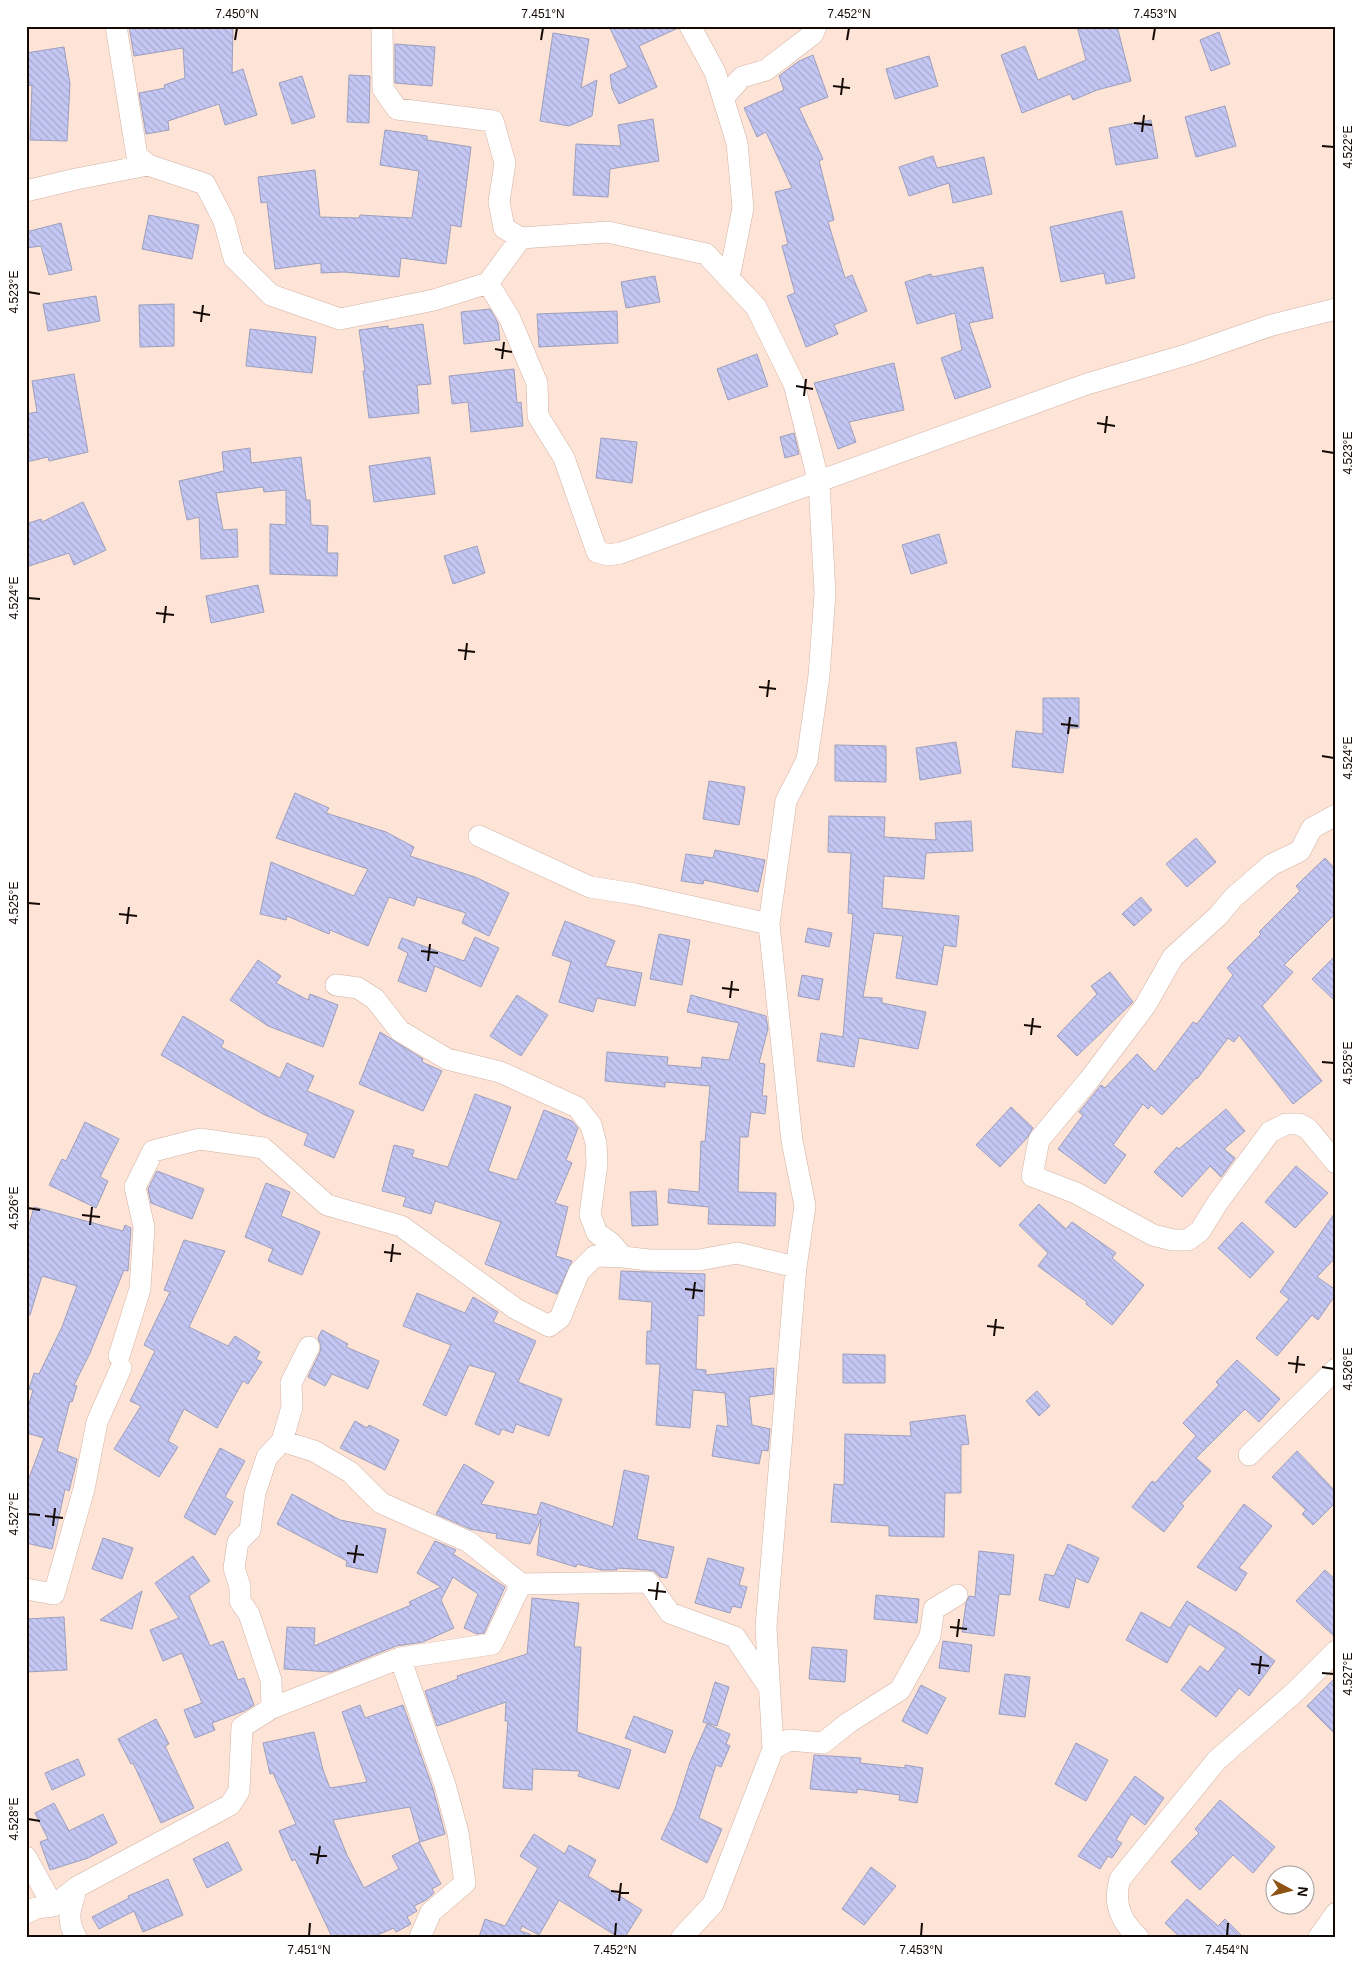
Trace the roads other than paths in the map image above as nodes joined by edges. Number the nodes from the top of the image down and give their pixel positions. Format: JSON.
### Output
{"nodes":[{"id":1,"x":116,"y":26,"type":"edge"},
{"id":2,"x":382,"y":26,"type":"edge"},
{"id":3,"x":690,"y":26,"type":"edge"},
{"id":4,"x":816,"y":26,"type":"edge"},
{"id":5,"x":723,"y":98,"type":"junction"},
{"id":6,"x":148,"y":166,"type":"junction"},
{"id":7,"x":26,"y":191,"type":"edge"},
{"id":8,"x":521,"y":238,"type":"junction"},
{"id":9,"x":729,"y":278,"type":"junction"},
{"id":10,"x":488,"y":283,"type":"junction"},
{"id":11,"x":1336,"y":309,"type":"edge"},
{"id":12,"x":819,"y":483,"type":"junction"},
{"id":13,"x":1336,"y":815,"type":"edge"},
{"id":14,"x":479,"y":836,"type":"dead end"},
{"id":15,"x":769,"y":924,"type":"junction"},
{"id":16,"x":336,"y":985,"type":"dead end"},
{"id":17,"x":1336,"y":1163,"type":"edge"},
{"id":18,"x":623,"y":1257,"type":"junction"},
{"id":19,"x":796,"y":1267,"type":"junction"},
{"id":20,"x":309,"y":1347,"type":"dead end"},
{"id":21,"x":1336,"y":1369,"type":"edge"},
{"id":22,"x":282,"y":1441,"type":"junction"},
{"id":23,"x":1249,"y":1455,"type":"dead end"},
{"id":24,"x":521,"y":1584,"type":"junction"},
{"id":25,"x":26,"y":1589,"type":"edge"},
{"id":26,"x":957,"y":1595,"type":"dead end"},
{"id":27,"x":766,"y":1627,"type":"junction"},
{"id":28,"x":735,"y":1637,"type":"junction"},
{"id":29,"x":1336,"y":1651,"type":"edge"},
{"id":30,"x":400,"y":1658,"type":"junction"},
{"id":31,"x":768,"y":1685,"type":"junction"},
{"id":32,"x":272,"y":1708,"type":"junction"},
{"id":33,"x":773,"y":1749,"type":"junction"},
{"id":34,"x":26,"y":1857,"type":"edge"},
{"id":35,"x":77,"y":1887,"type":"junction"},
{"id":36,"x":38,"y":1909,"type":"edge"},
{"id":37,"x":1336,"y":1913,"type":"edge"},
{"id":38,"x":73,"y":1931,"type":"edge"},
{"id":39,"x":420,"y":1937,"type":"edge"},
{"id":40,"x":682,"y":1937,"type":"edge"},
{"id":41,"x":1138,"y":1937,"type":"edge"},
{"id":42,"x":1319,"y":1937,"type":"edge"}],
"edges":[{"from":1,"to":6,"type":"street"},
{"from":2,"to":8,"type":"street"},
{"from":3,"to":5,"type":"street"},
{"from":4,"to":5,"type":"street"},
{"from":5,"to":9,"type":"street"},
{"from":6,"to":7,"type":"street"},
{"from":6,"to":10,"type":"street"},
{"from":8,"to":9,"type":"street"},
{"from":8,"to":10,"type":"street"},
{"from":9,"to":12,"type":"street"},
{"from":10,"to":12,"type":"street"},
{"from":11,"to":12,"type":"street"},
{"from":12,"to":15,"type":"street"},
{"from":13,"to":17,"type":"street"},
{"from":14,"to":15,"type":"street"},
{"from":15,"to":19,"type":"street"},
{"from":16,"to":18,"type":"street"},
{"from":18,"to":19,"type":"street"},
{"from":18,"to":25,"type":"street"},
{"from":19,"to":27,"type":"street"},
{"from":20,"to":22,"type":"street"},
{"from":21,"to":23,"type":"street"},
{"from":22,"to":24,"type":"street"},
{"from":22,"to":32,"type":"street"},
{"from":24,"to":28,"type":"street"},
{"from":24,"to":30,"type":"street"},
{"from":26,"to":33,"type":"street"},
{"from":27,"to":28,"type":"street"},
{"from":27,"to":31,"type":"street"},
{"from":28,"to":31,"type":"street"},
{"from":29,"to":41,"type":"street"},
{"from":30,"to":32,"type":"street"},
{"from":30,"to":39,"type":"street"},
{"from":31,"to":33,"type":"street"},
{"from":32,"to":35,"type":"street"},
{"from":33,"to":40,"type":"street"},
{"from":34,"to":36,"type":"street"},
{"from":35,"to":36,"type":"street"},
{"from":35,"to":38,"type":"street"},
{"from":36,"to":38,"type":"street"},
{"from":37,"to":42,"type":"street"}]}
